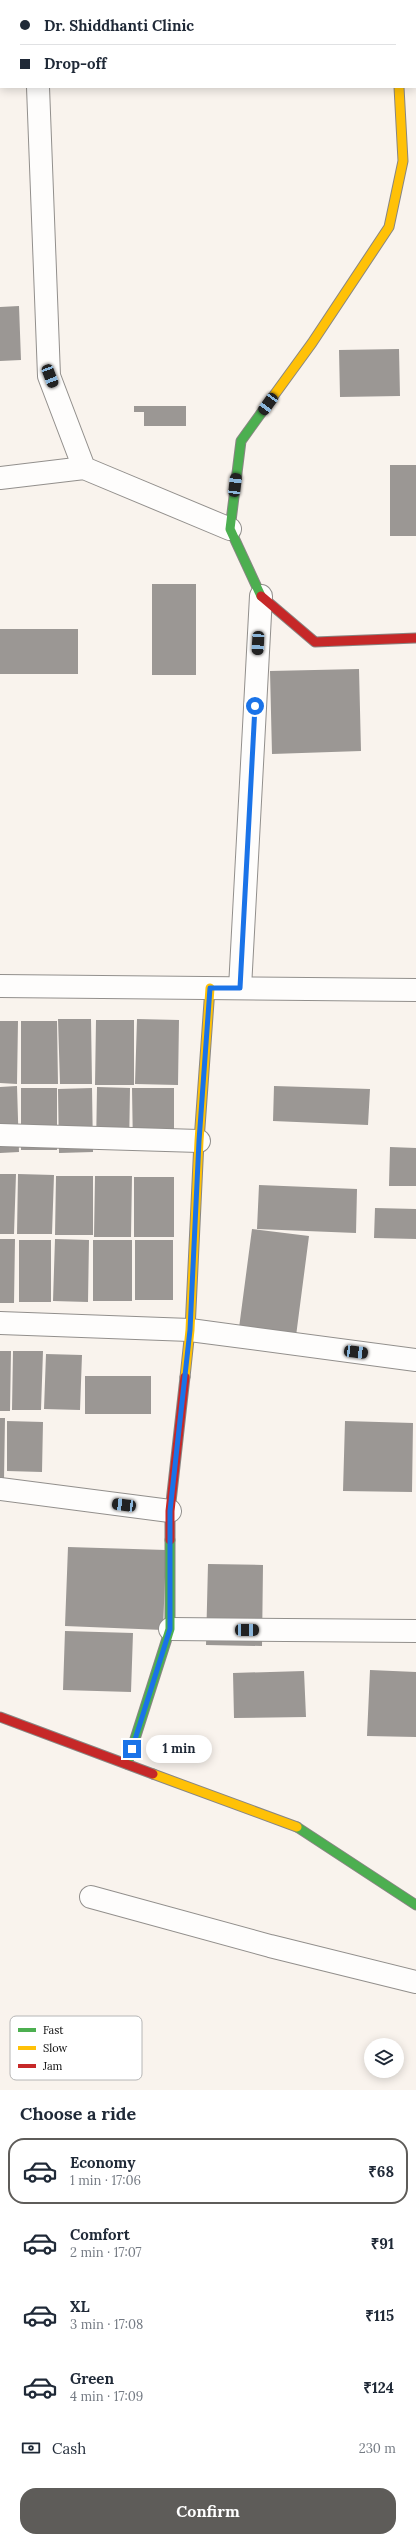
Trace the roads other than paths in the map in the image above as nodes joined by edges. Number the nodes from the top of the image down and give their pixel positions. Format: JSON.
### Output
{"nodes":[{"id":1,"x":38,"y":88,"type":"edge"},
{"id":2,"x":399,"y":88,"type":"edge"},
{"id":3,"x":410,"y":160,"type":"edge"},
{"id":4,"x":84,"y":468,"type":"junction"},
{"id":5,"x":0,"y":478,"type":"edge"},
{"id":6,"x":230,"y":529,"type":"junction"},
{"id":7,"x":261,"y":596,"type":"junction"},
{"id":8,"x":416,"y":638,"type":"edge"},
{"id":9,"x":0,"y":986,"type":"edge"},
{"id":10,"x":210,"y":988,"type":"junction"},
{"id":11,"x":240,"y":988,"type":"junction"},
{"id":12,"x":416,"y":990,"type":"edge"},
{"id":13,"x":0,"y":1135,"type":"edge"},
{"id":14,"x":199,"y":1141,"type":"junction"},
{"id":15,"x":0,"y":1324,"type":"edge"},
{"id":16,"x":190,"y":1330,"type":"junction"},
{"id":17,"x":416,"y":1360,"type":"edge"},
{"id":18,"x":0,"y":1489,"type":"edge"},
{"id":19,"x":170,"y":1511,"type":"junction"},
{"id":20,"x":170,"y":1629,"type":"junction"},
{"id":21,"x":416,"y":1631,"type":"edge"},
{"id":22,"x":0,"y":1717,"type":"edge"},
{"id":23,"x":127,"y":1764,"type":"junction"},
{"id":24,"x":91,"y":1897,"type":"dead end"},
{"id":25,"x":416,"y":1905,"type":"edge"},
{"id":26,"x":416,"y":1982,"type":"edge"}],
"edges":[{"from":1,"to":4,"type":"street"},
{"from":2,"to":3,"type":"street"},
{"from":3,"to":6,"type":"street"},
{"from":4,"to":5,"type":"street"},
{"from":4,"to":6,"type":"street"},
{"from":6,"to":7,"type":"street"},
{"from":7,"to":8,"type":"street"},
{"from":7,"to":11,"type":"street"},
{"from":9,"to":10,"type":"street"},
{"from":10,"to":11,"type":"street"},
{"from":10,"to":14,"type":"street"},
{"from":11,"to":12,"type":"street"},
{"from":13,"to":14,"type":"street"},
{"from":14,"to":16,"type":"street"},
{"from":15,"to":16,"type":"street"},
{"from":16,"to":17,"type":"street"},
{"from":16,"to":19,"type":"street"},
{"from":18,"to":19,"type":"street"},
{"from":19,"to":20,"type":"street"},
{"from":20,"to":21,"type":"street"},
{"from":20,"to":23,"type":"street"},
{"from":22,"to":23,"type":"street"},
{"from":23,"to":25,"type":"street"},
{"from":24,"to":26,"type":"street"}]}
